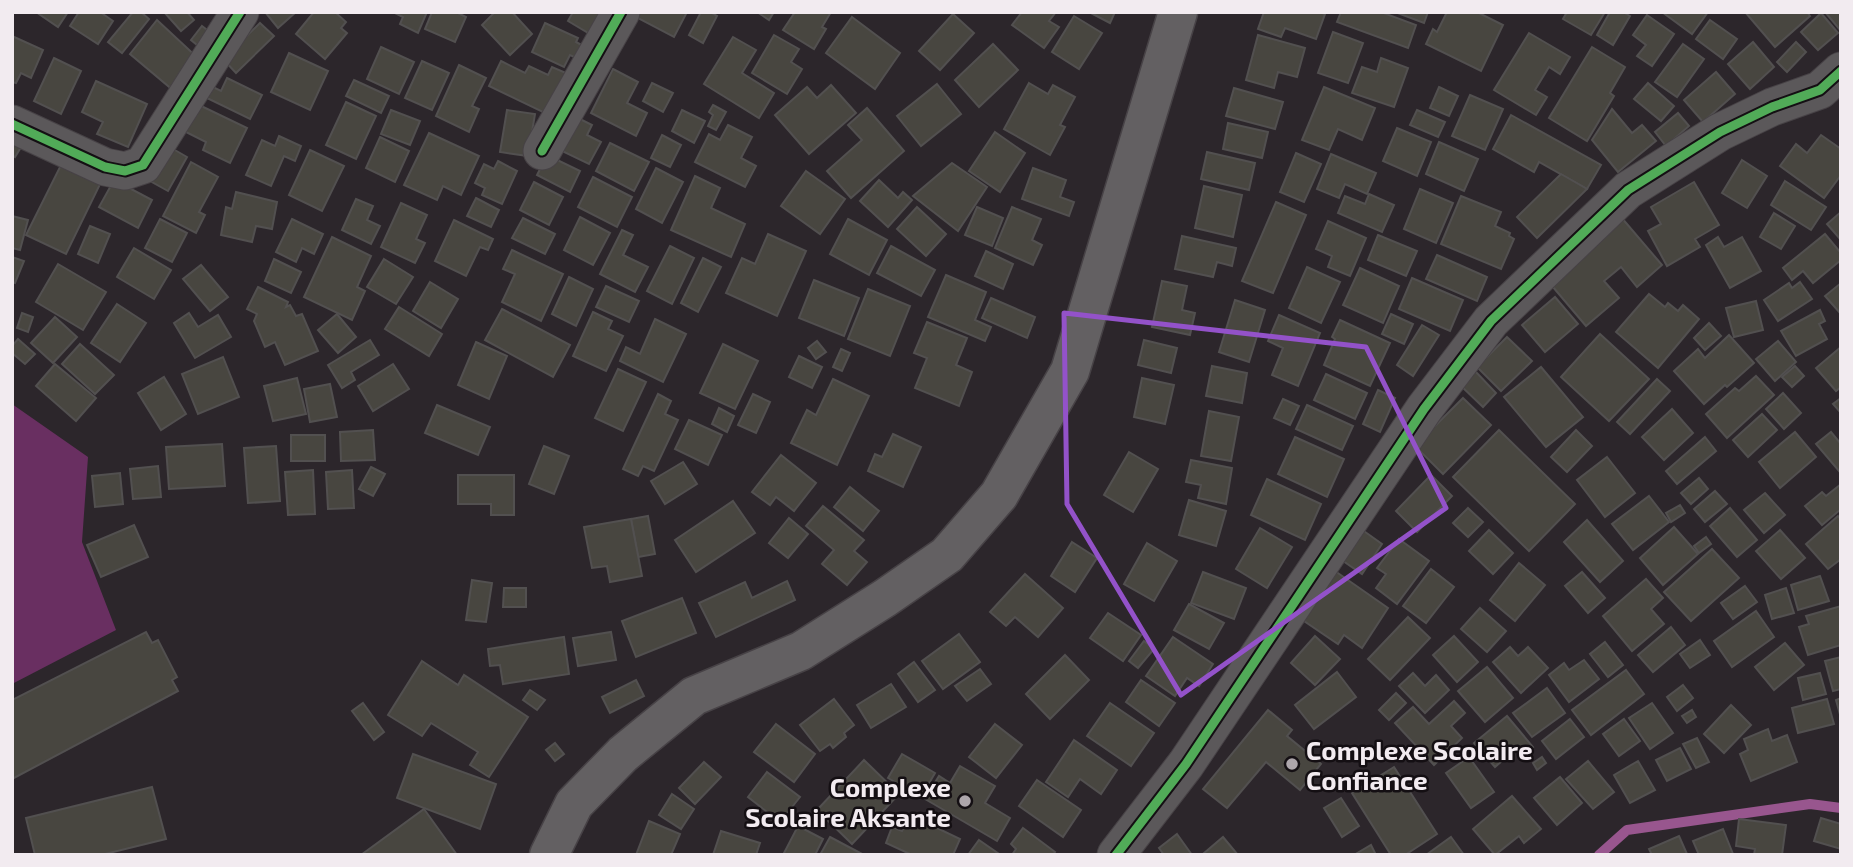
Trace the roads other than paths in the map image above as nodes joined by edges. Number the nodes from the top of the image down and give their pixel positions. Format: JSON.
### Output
{"nodes":[{"id":1,"x":240,"y":12,"type":"edge"},
{"id":2,"x":621,"y":12,"type":"edge"},
{"id":3,"x":1178,"y":12,"type":"edge"},
{"id":4,"x":1834,"y":92,"type":"edge"},
{"id":5,"x":12,"y":124,"type":"edge"},
{"id":6,"x":542,"y":151,"type":"dead end"},
{"id":7,"x":549,"y":855,"type":"edge"},
{"id":8,"x":1116,"y":855,"type":"edge"}],
"edges":[{"from":1,"to":5,"type":"street"},
{"from":2,"to":6,"type":"street"},
{"from":3,"to":7,"type":"highway"},
{"from":4,"to":8,"type":"street"}]}
